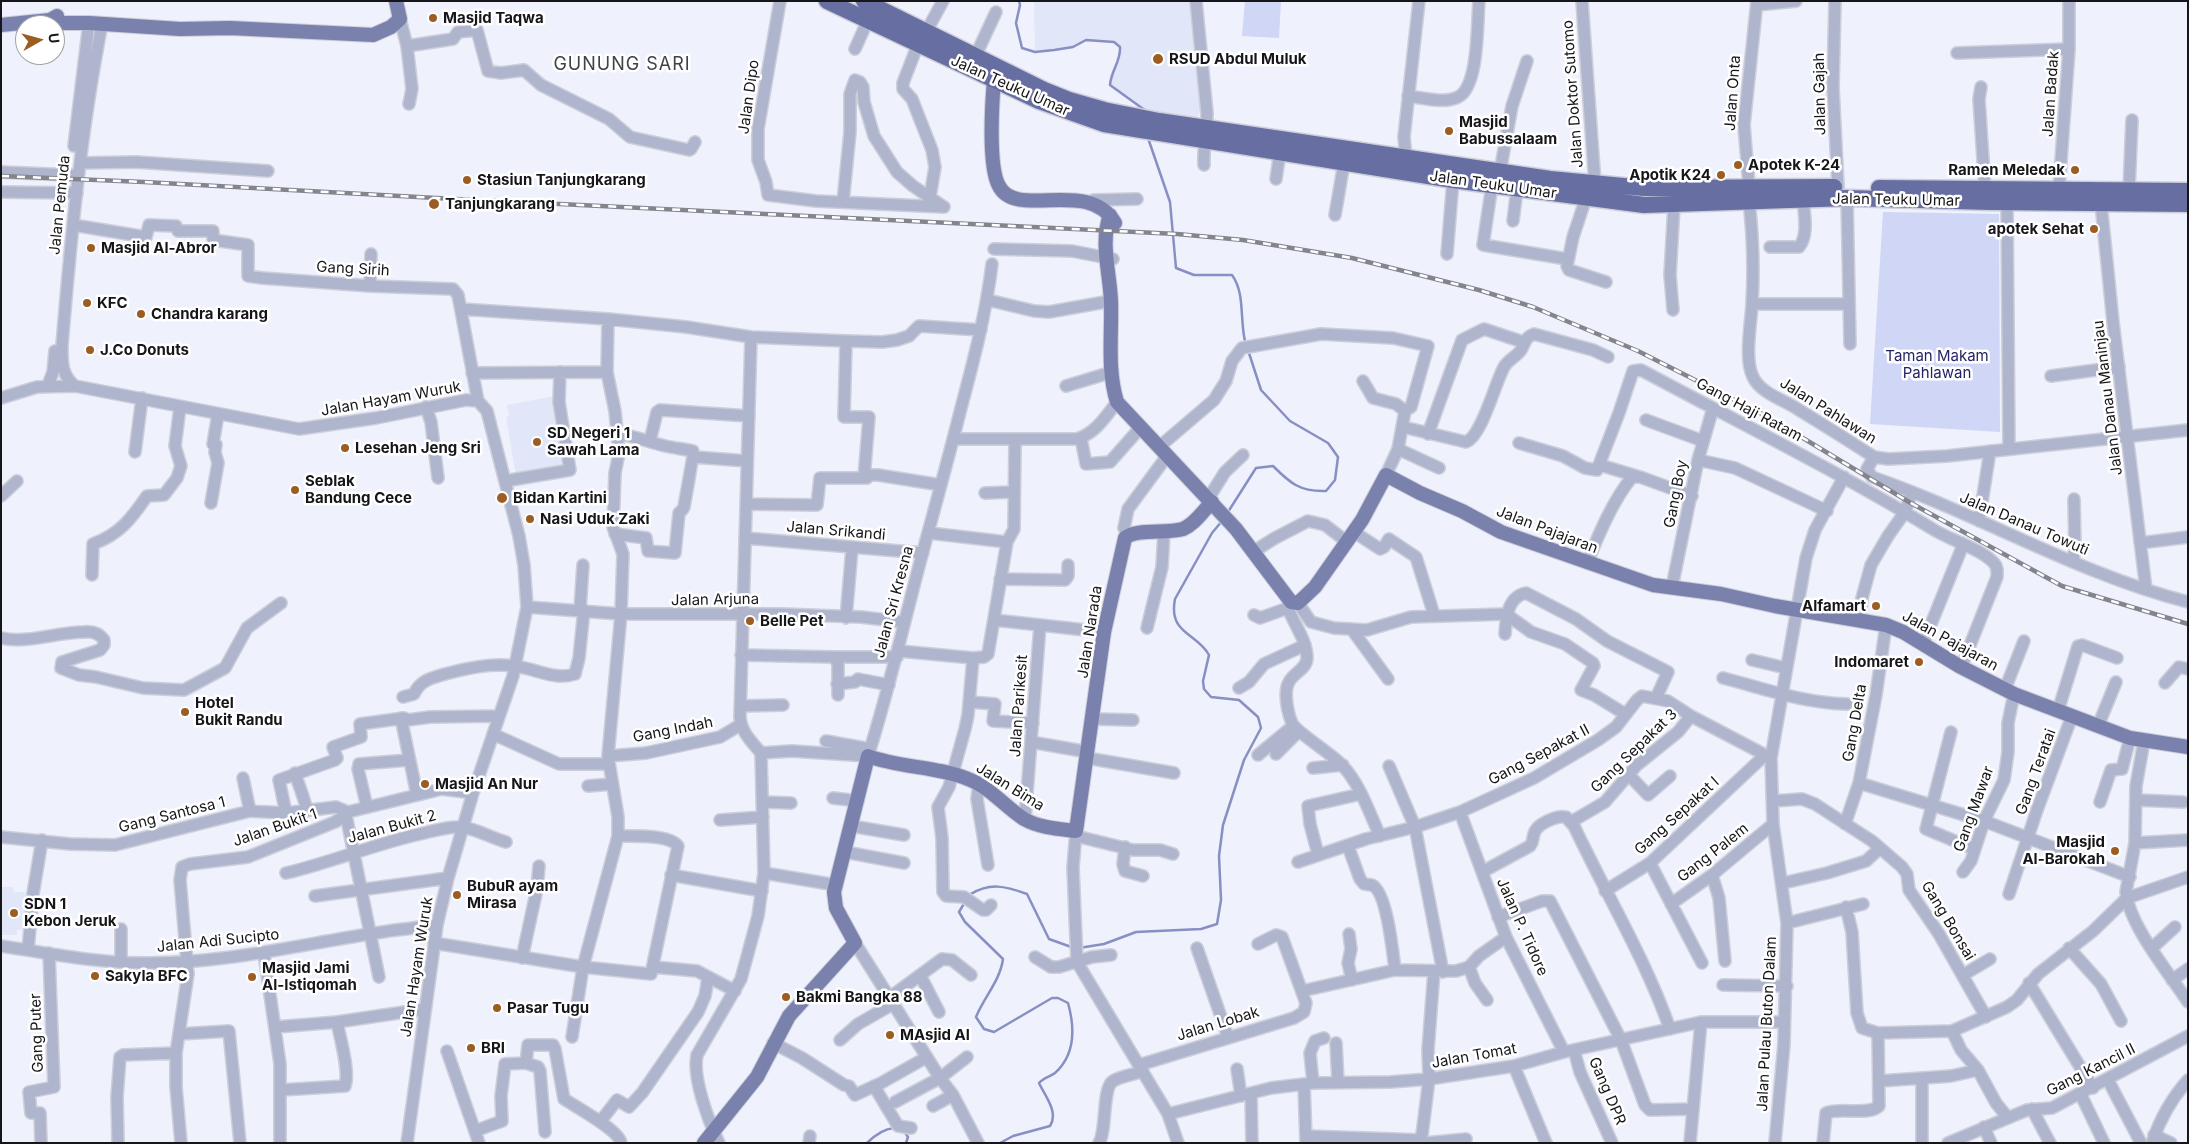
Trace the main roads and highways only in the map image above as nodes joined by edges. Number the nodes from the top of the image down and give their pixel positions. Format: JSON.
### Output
{"nodes":[{"id":1,"x":396,"y":1,"type":"edge"},
{"id":2,"x":827,"y":1,"type":"edge"},
{"id":3,"x":864,"y":1,"type":"edge"},
{"id":4,"x":65,"y":15,"type":"edge"},
{"id":5,"x":65,"y":23,"type":"edge"},
{"id":6,"x":15,"y":24,"type":"edge"},
{"id":7,"x":1,"y":25,"type":"edge"},
{"id":8,"x":204,"y":27,"type":"junction"},
{"id":9,"x":922,"y":38,"type":"junction"},
{"id":10,"x":994,"y":80,"type":"junction"},
{"id":11,"x":1206,"y":134,"type":"junction"},
{"id":12,"x":1338,"y":157,"type":"junction"},
{"id":13,"x":1389,"y":159,"type":"junction"},
{"id":14,"x":1496,"y":179,"type":"junction"},
{"id":15,"x":1590,"y":191,"type":"junction"},
{"id":16,"x":2188,"y":191,"type":"edge"},
{"id":17,"x":1843,"y":192,"type":"junction"},
{"id":18,"x":1749,"y":194,"type":"junction"},
{"id":19,"x":1984,"y":196,"type":"junction"},
{"id":20,"x":2188,"y":204,"type":"edge"},
{"id":21,"x":1210,"y":500,"type":"junction"},
{"id":22,"x":2188,"y":747,"type":"edge"},
{"id":23,"x":869,"y":753,"type":"joint"},
{"id":24,"x":1076,"y":834,"type":"joint"},
{"id":25,"x":716,"y":1137,"type":"edge"},
{"id":26,"x":704,"y":1143,"type":"edge"}],
"edges":[{"from":1,"to":8,"type":"main road"},
{"from":2,"to":9,"type":"highway","name":"Jalan Teuku Umar"},
{"from":3,"to":9,"type":"highway","name":"Jalan Teuku Umar"},
{"from":4,"to":8,"type":"main road"},
{"from":5,"to":8,"type":"main road"},
{"from":6,"to":7,"type":"main road"},
{"from":9,"to":10,"type":"highway","name":"Jalan Teuku Umar"},
{"from":9,"to":11,"type":"highway","name":"Jalan Teuku Umar"},
{"from":10,"to":11,"type":"highway","name":"Jalan Teuku Umar"},
{"from":10,"to":21,"type":"main road"},
{"from":11,"to":12,"type":"highway","name":"Jalan Teuku Umar"},
{"from":11,"to":12,"type":"highway","name":"Jalan Teuku Umar"},
{"from":12,"to":13,"type":"highway","name":"Jalan Teuku Umar"},
{"from":13,"to":14,"type":"highway","name":"Jalan Teuku Umar"},
{"from":13,"to":14,"type":"highway","name":"Jalan Teuku Umar"},
{"from":14,"to":15,"type":"highway","name":"Jalan Teuku Umar"},
{"from":14,"to":15,"type":"highway","name":"Jalan Teuku Umar"},
{"from":15,"to":18,"type":"highway","name":"Jalan Teuku Umar"},
{"from":15,"to":18,"type":"highway","name":"Jalan Teuku Umar"},
{"from":16,"to":19,"type":"highway","name":"Jalan Teuku Umar"},
{"from":17,"to":18,"type":"highway","name":"Jalan Teuku Umar"},
{"from":17,"to":18,"type":"highway","name":"Jalan Teuku Umar"},
{"from":17,"to":19,"type":"highway","name":"Jalan Teuku Umar"},
{"from":19,"to":20,"type":"highway","name":"Jalan Teuku Umar"},
{"from":21,"to":22,"type":"main road","name":"Jalan Pajajaran"},
{"from":21,"to":24,"type":"main road","name":"Jalan Narada"},
{"from":23,"to":24,"type":"main road","name":"Jalan Bima"},
{"from":23,"to":25,"type":"main road","name":"Jalan Sri Kresna"},
{"from":25,"to":26,"type":"main road"}]}
